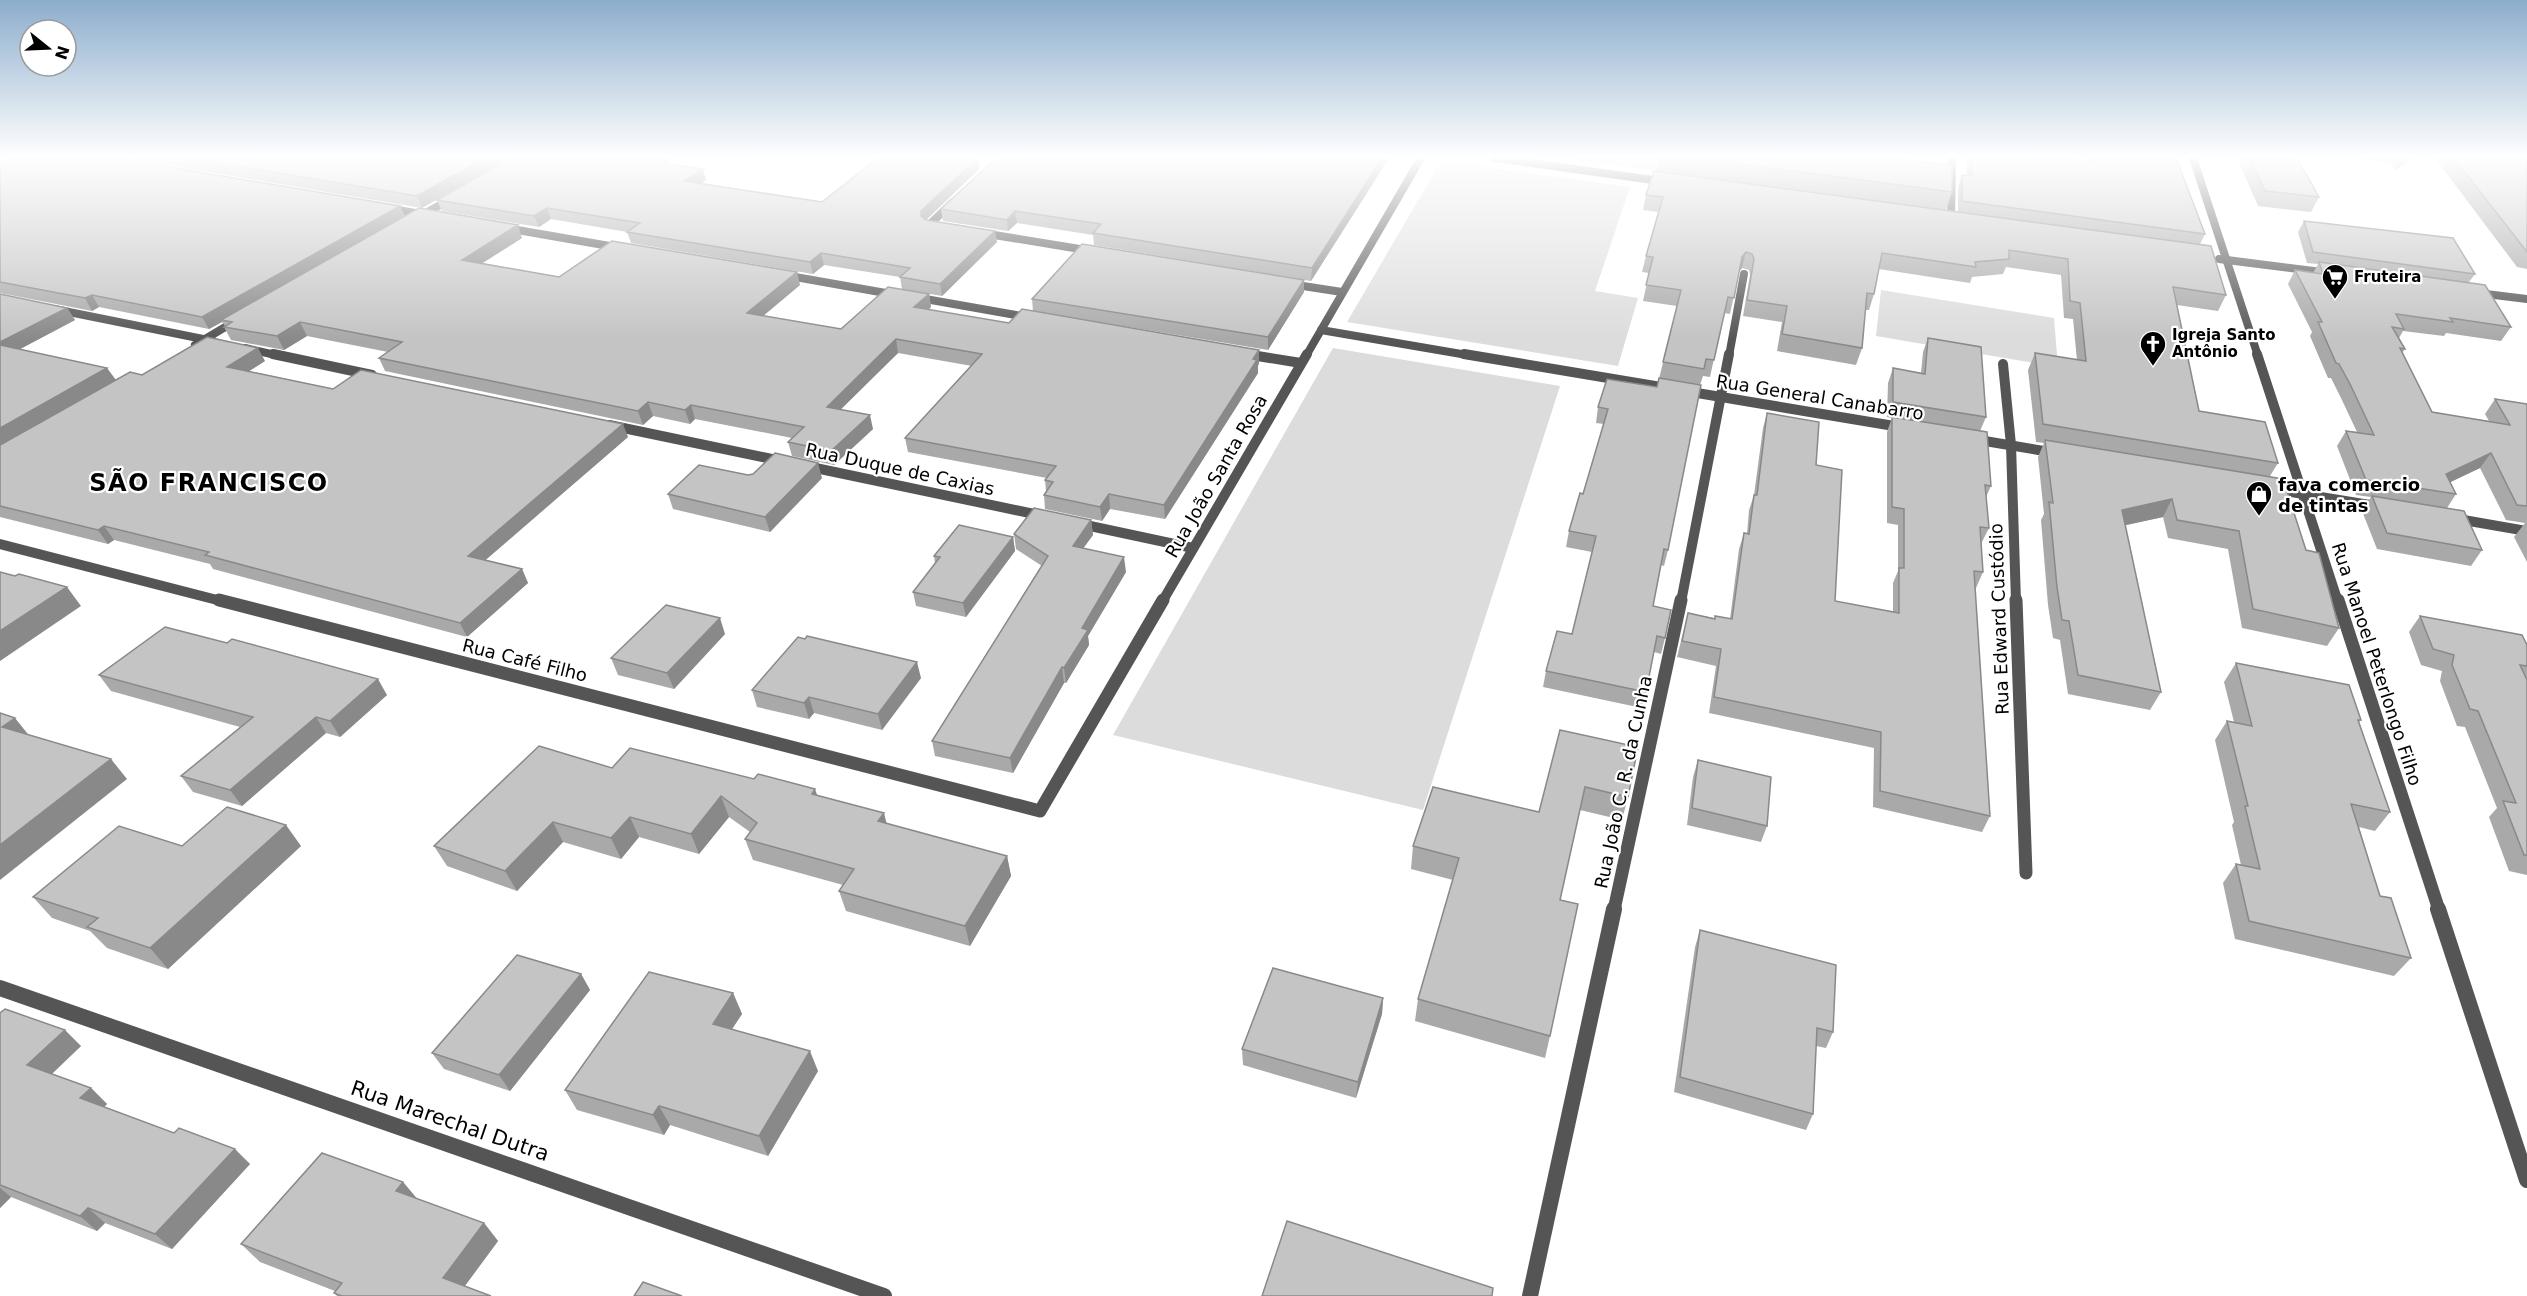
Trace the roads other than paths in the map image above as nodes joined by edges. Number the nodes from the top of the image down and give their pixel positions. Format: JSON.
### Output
{"nodes":[{"id":1,"x":417,"y":218,"type":"edge"},
{"id":2,"x":936,"y":218,"type":"edge"},
{"id":3,"x":1385,"y":218,"type":"edge"},
{"id":4,"x":1951,"y":218,"type":"edge"},
{"id":5,"x":2209,"y":218,"type":"edge"},
{"id":6,"x":1939,"y":220,"type":"edge"},
{"id":7,"x":1951,"y":222,"type":"junction"},
{"id":8,"x":1962,"y":223,"type":"edge"},
{"id":9,"x":404,"y":226,"type":"edge"},
{"id":10,"x":494,"y":226,"type":"edge"},
{"id":11,"x":953,"y":229,"type":"edge"},
{"id":12,"x":976,"y":232,"type":"edge"},
{"id":13,"x":634,"y":250,"type":"edge"},
{"id":14,"x":1106,"y":254,"type":"edge"},
{"id":15,"x":2219,"y":259,"type":"junction"},
{"id":16,"x":775,"y":274,"type":"edge"},
{"id":17,"x":1744,"y":274,"type":"edge"},
{"id":18,"x":2341,"y":275,"type":"edge"},
{"id":19,"x":1283,"y":283,"type":"edge"},
{"id":20,"x":1342,"y":292,"type":"junction"},
{"id":21,"x":2469,"y":292,"type":"edge"},
{"id":22,"x":2527,"y":299,"type":"edge"},
{"id":23,"x":45,"y":307,"type":"edge"},
{"id":24,"x":244,"y":317,"type":"edge"},
{"id":25,"x":1044,"y":320,"type":"edge"},
{"id":26,"x":1321,"y":330,"type":"junction"},
{"id":27,"x":204,"y":339,"type":"junction"},
{"id":28,"x":227,"y":344,"type":"edge"},
{"id":29,"x":239,"y":347,"type":"edge"},
{"id":30,"x":184,"y":351,"type":"edge"},
{"id":31,"x":1231,"y":351,"type":"edge"},
{"id":32,"x":1301,"y":363,"type":"junction"},
{"id":33,"x":2003,"y":364,"type":"dead end"},
{"id":34,"x":379,"y":376,"type":"edge"},
{"id":35,"x":1722,"y":397,"type":"junction"},
{"id":36,"x":600,"y":423,"type":"edge"},
{"id":37,"x":1919,"y":430,"type":"edge"},
{"id":38,"x":1965,"y":438,"type":"edge"},
{"id":39,"x":2011,"y":445,"type":"junction"},
{"id":40,"x":2070,"y":455,"type":"edge"},
{"id":41,"x":2256,"y":486,"type":"edge"},
{"id":42,"x":2302,"y":494,"type":"junction"},
{"id":43,"x":2392,"y":508,"type":"edge"},
{"id":44,"x":2437,"y":516,"type":"edge"},
{"id":45,"x":1054,"y":518,"type":"edge"},
{"id":46,"x":1065,"y":521,"type":"edge"},
{"id":47,"x":2527,"y":531,"type":"edge"},
{"id":48,"x":0,"y":544,"type":"edge"},
{"id":49,"x":1193,"y":548,"type":"junction"},
{"id":50,"x":1040,"y":811,"type":"joint"},
{"id":51,"x":2026,"y":873,"type":"dead end"},
{"id":52,"x":0,"y":988,"type":"edge"},
{"id":53,"x":2527,"y":1180,"type":"edge"},
{"id":54,"x":884,"y":1296,"type":"edge"},
{"id":55,"x":1530,"y":1296,"type":"edge"}],
"edges":[{"from":1,"to":9,"type":"street"},
{"from":2,"to":11,"type":"street"},
{"from":3,"to":20,"type":"street","name":"Rua João Santa Rosa"},
{"from":4,"to":7,"type":"street"},
{"from":5,"to":15,"type":"street","name":"Rua Manoel Peterlongo Filho"},
{"from":6,"to":7,"type":"street"},
{"from":7,"to":8,"type":"street"},
{"from":10,"to":13,"type":"street"},
{"from":12,"to":14,"type":"street"},
{"from":15,"to":18,"type":"street"},
{"from":15,"to":42,"type":"street","name":"Rua Manoel Peterlongo Filho"},
{"from":16,"to":25,"type":"street"},
{"from":17,"to":35,"type":"street","name":"Rua João C. R. da Cunha"},
{"from":19,"to":20,"type":"street"},
{"from":20,"to":26,"type":"street","name":"Rua João Santa Rosa"},
{"from":21,"to":22,"type":"street"},
{"from":23,"to":27,"type":"street"},
{"from":24,"to":27,"type":"street"},
{"from":26,"to":32,"type":"street","name":"Rua João Santa Rosa"},
{"from":26,"to":35,"type":"street","name":"Rua General Canabarro"},
{"from":27,"to":28,"type":"street"},
{"from":27,"to":30,"type":"street"},
{"from":29,"to":34,"type":"street"},
{"from":31,"to":32,"type":"street"},
{"from":32,"to":49,"type":"street","name":"Rua João Santa Rosa"},
{"from":33,"to":39,"type":"street","name":"Rua Edward Custódio"},
{"from":35,"to":37,"type":"street","name":"Rua General Canabarro"},
{"from":35,"to":55,"type":"street","name":"Rua João C. R. da Cunha"},
{"from":36,"to":45,"type":"street","name":"Rua Duque de Caxias"},
{"from":38,"to":39,"type":"street"},
{"from":39,"to":40,"type":"street"},
{"from":39,"to":51,"type":"street","name":"Rua Edward Custódio"},
{"from":41,"to":42,"type":"street"},
{"from":42,"to":43,"type":"street"},
{"from":42,"to":53,"type":"street","name":"Rua Manoel Peterlongo Filho"},
{"from":44,"to":47,"type":"street"},
{"from":46,"to":49,"type":"street"},
{"from":48,"to":50,"type":"street","name":"Rua Café Filho"},
{"from":49,"to":50,"type":"street","name":"Rua João Santa Rosa"},
{"from":52,"to":54,"type":"street","name":"Rua Marechal Dutra"}]}
